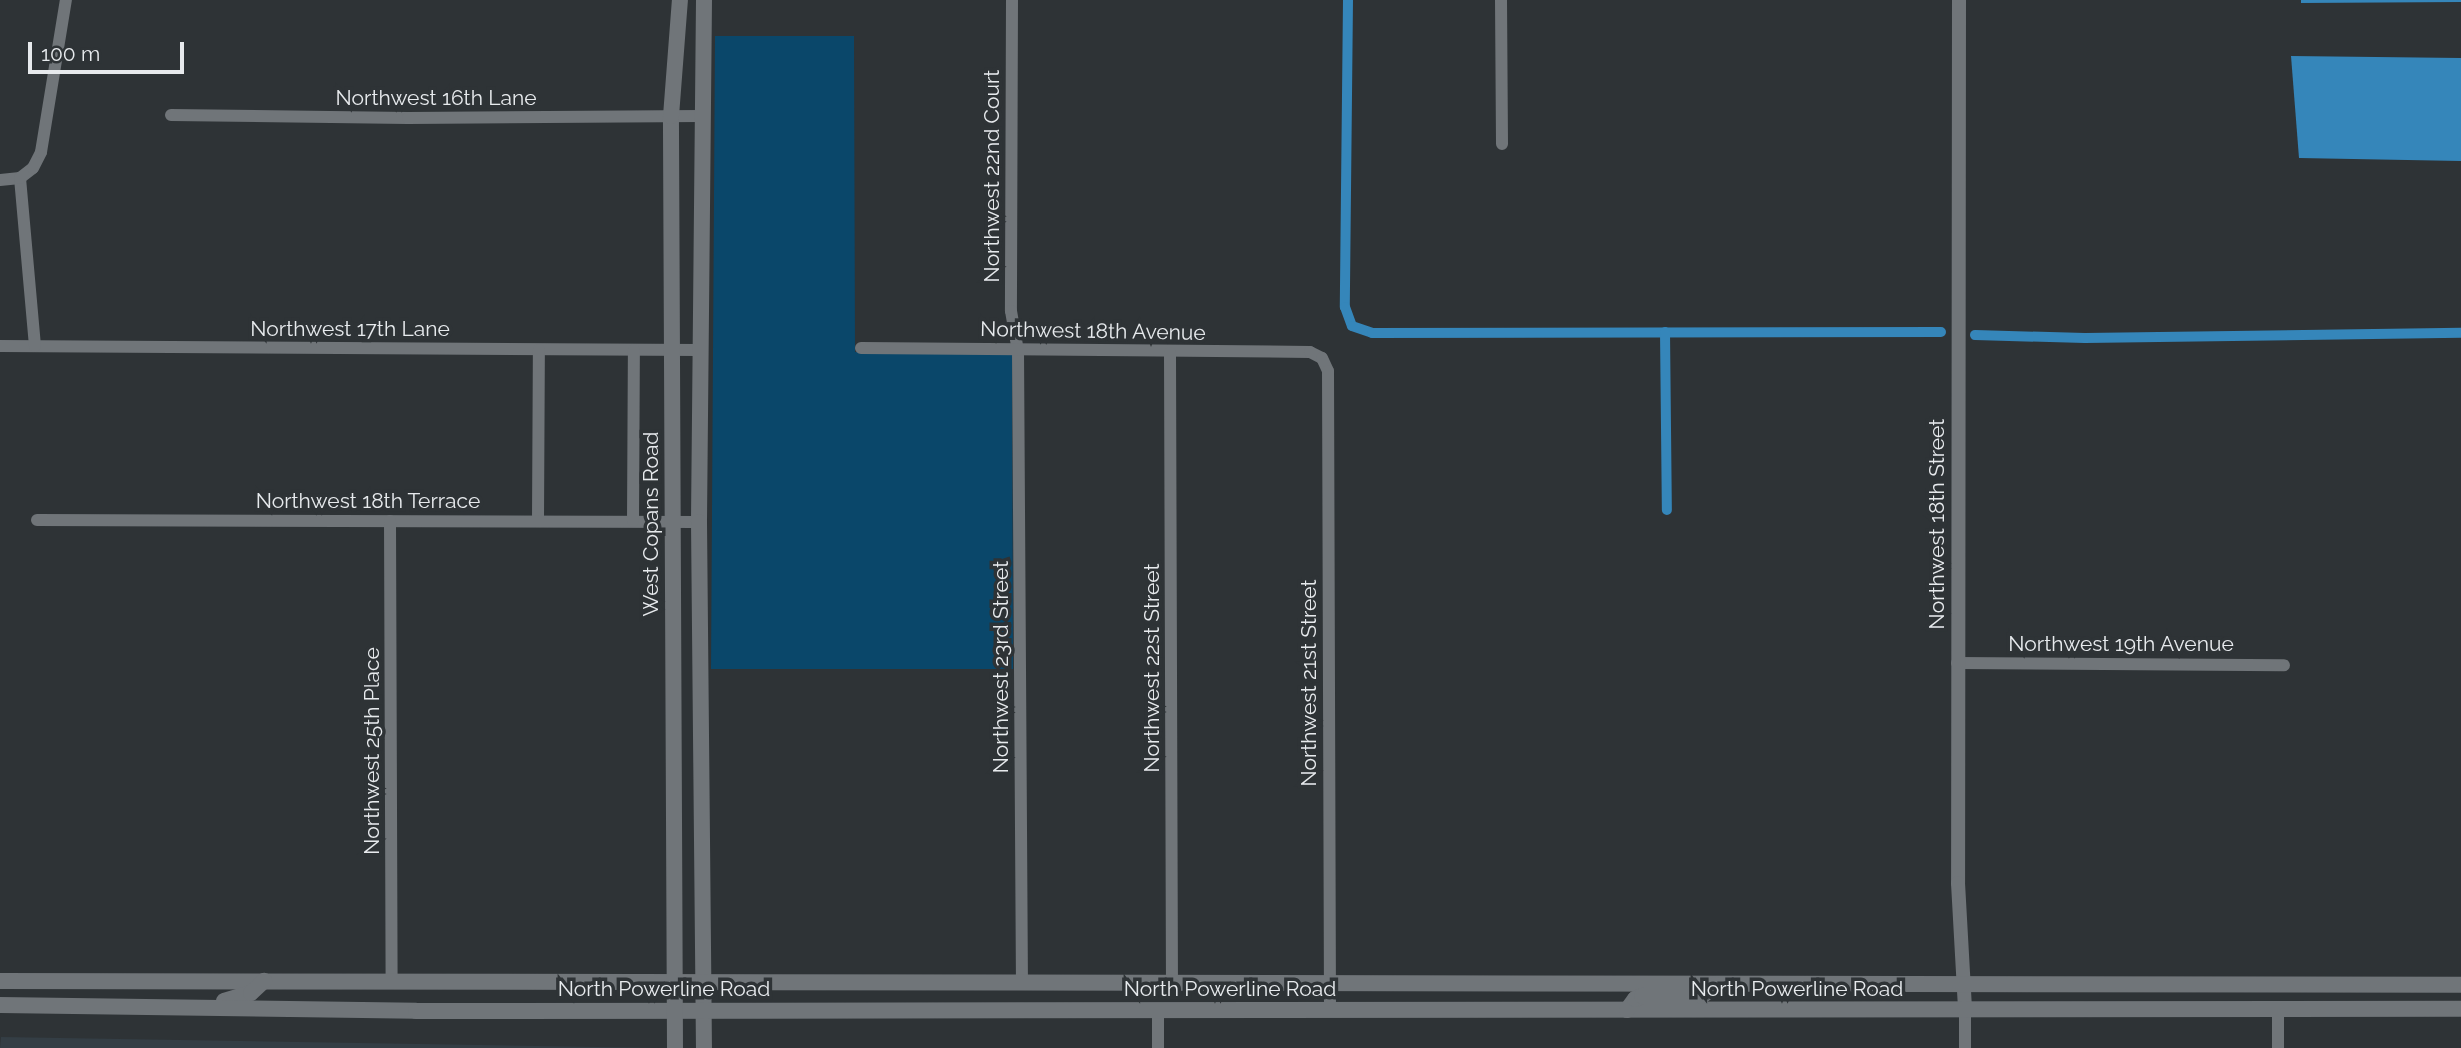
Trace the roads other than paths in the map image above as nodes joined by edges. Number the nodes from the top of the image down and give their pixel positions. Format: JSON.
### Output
{"nodes":[{"id":1,"x":66,"y":0,"type":"edge"},
{"id":2,"x":680,"y":0,"type":"edge"},
{"id":3,"x":704,"y":0,"type":"edge"},
{"id":4,"x":1012,"y":0,"type":"edge"},
{"id":5,"x":1501,"y":0,"type":"edge"},
{"id":6,"x":1959,"y":0,"type":"edge"},
{"id":7,"x":171,"y":115,"type":"dead end"},
{"id":8,"x":671,"y":116,"type":"junction"},
{"id":9,"x":701,"y":116,"type":"junction"},
{"id":10,"x":1502,"y":144,"type":"dead end"},
{"id":11,"x":20,"y":178,"type":"junction"},
{"id":12,"x":0,"y":180,"type":"edge"},
{"id":13,"x":0,"y":346,"type":"edge"},
{"id":14,"x":35,"y":346,"type":"junction"},
{"id":15,"x":861,"y":348,"type":"dead end"},
{"id":16,"x":539,"y":350,"type":"junction"},
{"id":17,"x":634,"y":350,"type":"junction"},
{"id":18,"x":672,"y":350,"type":"junction"},
{"id":19,"x":699,"y":350,"type":"junction"},
{"id":20,"x":1018,"y":351,"type":"junction"},
{"id":21,"x":1170,"y":353,"type":"junction"},
{"id":22,"x":1322,"y":358,"type":"joint"},
{"id":23,"x":538,"y":519,"type":"junction"},
{"id":24,"x":37,"y":520,"type":"dead end"},
{"id":25,"x":633,"y":521,"type":"junction"},
{"id":26,"x":672,"y":521,"type":"junction"},
{"id":27,"x":390,"y":522,"type":"junction"},
{"id":28,"x":699,"y":522,"type":"junction"},
{"id":29,"x":1957,"y":663,"type":"junction"},
{"id":30,"x":2284,"y":665,"type":"dead end"},
{"id":31,"x":674,"y":980,"type":"junction"},
{"id":32,"x":0,"y":981,"type":"edge"},
{"id":33,"x":264,"y":981,"type":"junction"},
{"id":34,"x":392,"y":981,"type":"junction"},
{"id":35,"x":703,"y":982,"type":"junction"},
{"id":36,"x":1022,"y":983,"type":"junction"},
{"id":37,"x":1051,"y":983,"type":"junction"},
{"id":38,"x":1172,"y":983,"type":"junction"},
{"id":39,"x":1329,"y":984,"type":"junction"},
{"id":40,"x":1716,"y":985,"type":"junction"},
{"id":41,"x":2280,"y":985,"type":"junction"},
{"id":42,"x":2313,"y":985,"type":"junction"},
{"id":43,"x":2461,"y":985,"type":"edge"},
{"id":44,"x":1965,"y":986,"type":"junction"},
{"id":45,"x":0,"y":1005,"type":"edge"},
{"id":46,"x":205,"y":1006,"type":"junction"},
{"id":47,"x":2248,"y":1008,"type":"junction"},
{"id":48,"x":2278,"y":1008,"type":"junction"},
{"id":49,"x":674,"y":1009,"type":"junction"},
{"id":50,"x":1330,"y":1009,"type":"junction"},
{"id":51,"x":2461,"y":1009,"type":"edge"},
{"id":52,"x":1021,"y":1010,"type":"junction"},
{"id":53,"x":1626,"y":1010,"type":"junction"},
{"id":54,"x":1965,"y":1010,"type":"junction"},
{"id":55,"x":703,"y":1011,"type":"junction"},
{"id":56,"x":1158,"y":1012,"type":"junction"},
{"id":57,"x":675,"y":1048,"type":"edge"},
{"id":58,"x":704,"y":1048,"type":"edge"},
{"id":59,"x":1158,"y":1048,"type":"edge"},
{"id":60,"x":1965,"y":1048,"type":"edge"},
{"id":61,"x":2278,"y":1048,"type":"edge"}],
"edges":[{"from":1,"to":11,"type":"street"},
{"from":2,"to":8,"type":"main road","name":"West Copans Road"},
{"from":3,"to":9,"type":"main road"},
{"from":4,"to":20,"type":"street","name":"Northwest 22nd Court"},
{"from":5,"to":10,"type":"street"},
{"from":6,"to":29,"type":"street","name":"Northwest 18th Street"},
{"from":7,"to":8,"type":"street","name":"Northwest 16th Lane"},
{"from":8,"to":9,"type":"street","name":"Northwest 16th Lane"},
{"from":8,"to":18,"type":"main road","name":"West Copans Road"},
{"from":9,"to":19,"type":"main road"},
{"from":11,"to":12,"type":"street"},
{"from":11,"to":14,"type":"street"},
{"from":13,"to":14,"type":"street","name":"Northwest 17th Lane"},
{"from":14,"to":16,"type":"street","name":"Northwest 17th Lane"},
{"from":15,"to":20,"type":"street","name":"Northwest 18th Avenue"},
{"from":16,"to":17,"type":"street","name":"Northwest 17th Lane"},
{"from":16,"to":23,"type":"street"},
{"from":17,"to":18,"type":"street","name":"Northwest 17th Lane"},
{"from":17,"to":25,"type":"street"},
{"from":18,"to":19,"type":"street","name":"Northwest 17th Lane"},
{"from":18,"to":26,"type":"main road","name":"West Copans Road"},
{"from":19,"to":28,"type":"main road"},
{"from":20,"to":21,"type":"street","name":"Northwest 18th Avenue"},
{"from":20,"to":36,"type":"street","name":"Northwest 23rd Street"},
{"from":21,"to":22,"type":"street","name":"Northwest 18th Avenue"},
{"from":21,"to":38,"type":"street","name":"Northwest 22st Street"},
{"from":22,"to":39,"type":"street","name":"Northwest 21st Street"},
{"from":23,"to":25,"type":"street","name":"Northwest 18th Terrace"},
{"from":23,"to":27,"type":"street","name":"Northwest 18th Terrace"},
{"from":24,"to":27,"type":"street","name":"Northwest 18th Terrace"},
{"from":25,"to":26,"type":"street","name":"Northwest 18th Terrace"},
{"from":26,"to":28,"type":"street","name":"Northwest 18th Terrace"},
{"from":26,"to":31,"type":"main road","name":"West Copans Road"},
{"from":27,"to":34,"type":"street","name":"Northwest 25th Place"},
{"from":28,"to":35,"type":"main road"},
{"from":29,"to":30,"type":"street","name":"Northwest 19th Avenue"},
{"from":29,"to":44,"type":"street","name":"Northwest 18th Street"},
{"from":31,"to":34,"type":"main road","name":"North Powerline Road"},
{"from":31,"to":35,"type":"main road","name":"North Powerline Road"},
{"from":31,"to":49,"type":"main road","name":"West Copans Road"},
{"from":32,"to":33,"type":"main road","name":"North Powerline Road"},
{"from":33,"to":34,"type":"main road","name":"North Powerline Road"},
{"from":33,"to":46,"type":"main road"},
{"from":35,"to":36,"type":"main road","name":"North Powerline Road"},
{"from":35,"to":55,"type":"main road"},
{"from":36,"to":37,"type":"main road","name":"North Powerline Road"},
{"from":37,"to":38,"type":"main road","name":"North Powerline Road"},
{"from":37,"to":52,"type":"main road"},
{"from":38,"to":39,"type":"main road","name":"North Powerline Road"},
{"from":39,"to":40,"type":"main road","name":"North Powerline Road"},
{"from":39,"to":50,"type":"street","name":"Northwest 21st Street"},
{"from":40,"to":44,"type":"main road","name":"North Powerline Road"},
{"from":40,"to":53,"type":"main road"},
{"from":41,"to":42,"type":"main road","name":"North Powerline Road"},
{"from":41,"to":44,"type":"main road","name":"North Powerline Road"},
{"from":41,"to":47,"type":"main road"},
{"from":42,"to":43,"type":"main road","name":"North Powerline Road"},
{"from":42,"to":48,"type":"main road"},
{"from":44,"to":54,"type":"street","name":"Northwest 18th Street"},
{"from":45,"to":46,"type":"main road","name":"North Powerline Road"},
{"from":46,"to":49,"type":"main road","name":"North Powerline Road"},
{"from":47,"to":48,"type":"main road","name":"North Powerline Road"},
{"from":47,"to":54,"type":"main road","name":"North Powerline Road"},
{"from":48,"to":51,"type":"main road","name":"North Powerline Road"},
{"from":48,"to":61,"type":"street"},
{"from":49,"to":55,"type":"main road","name":"North Powerline Road"},
{"from":49,"to":57,"type":"main road","name":"West Copans Road"},
{"from":50,"to":53,"type":"main road","name":"North Powerline Road"},
{"from":50,"to":56,"type":"main road","name":"North Powerline Road"},
{"from":52,"to":55,"type":"main road","name":"North Powerline Road"},
{"from":52,"to":56,"type":"main road","name":"North Powerline Road"},
{"from":53,"to":54,"type":"main road","name":"North Powerline Road"},
{"from":54,"to":60,"type":"street","name":"Northwest 18th Street"},
{"from":55,"to":58,"type":"main road"},
{"from":56,"to":59,"type":"street"}]}
